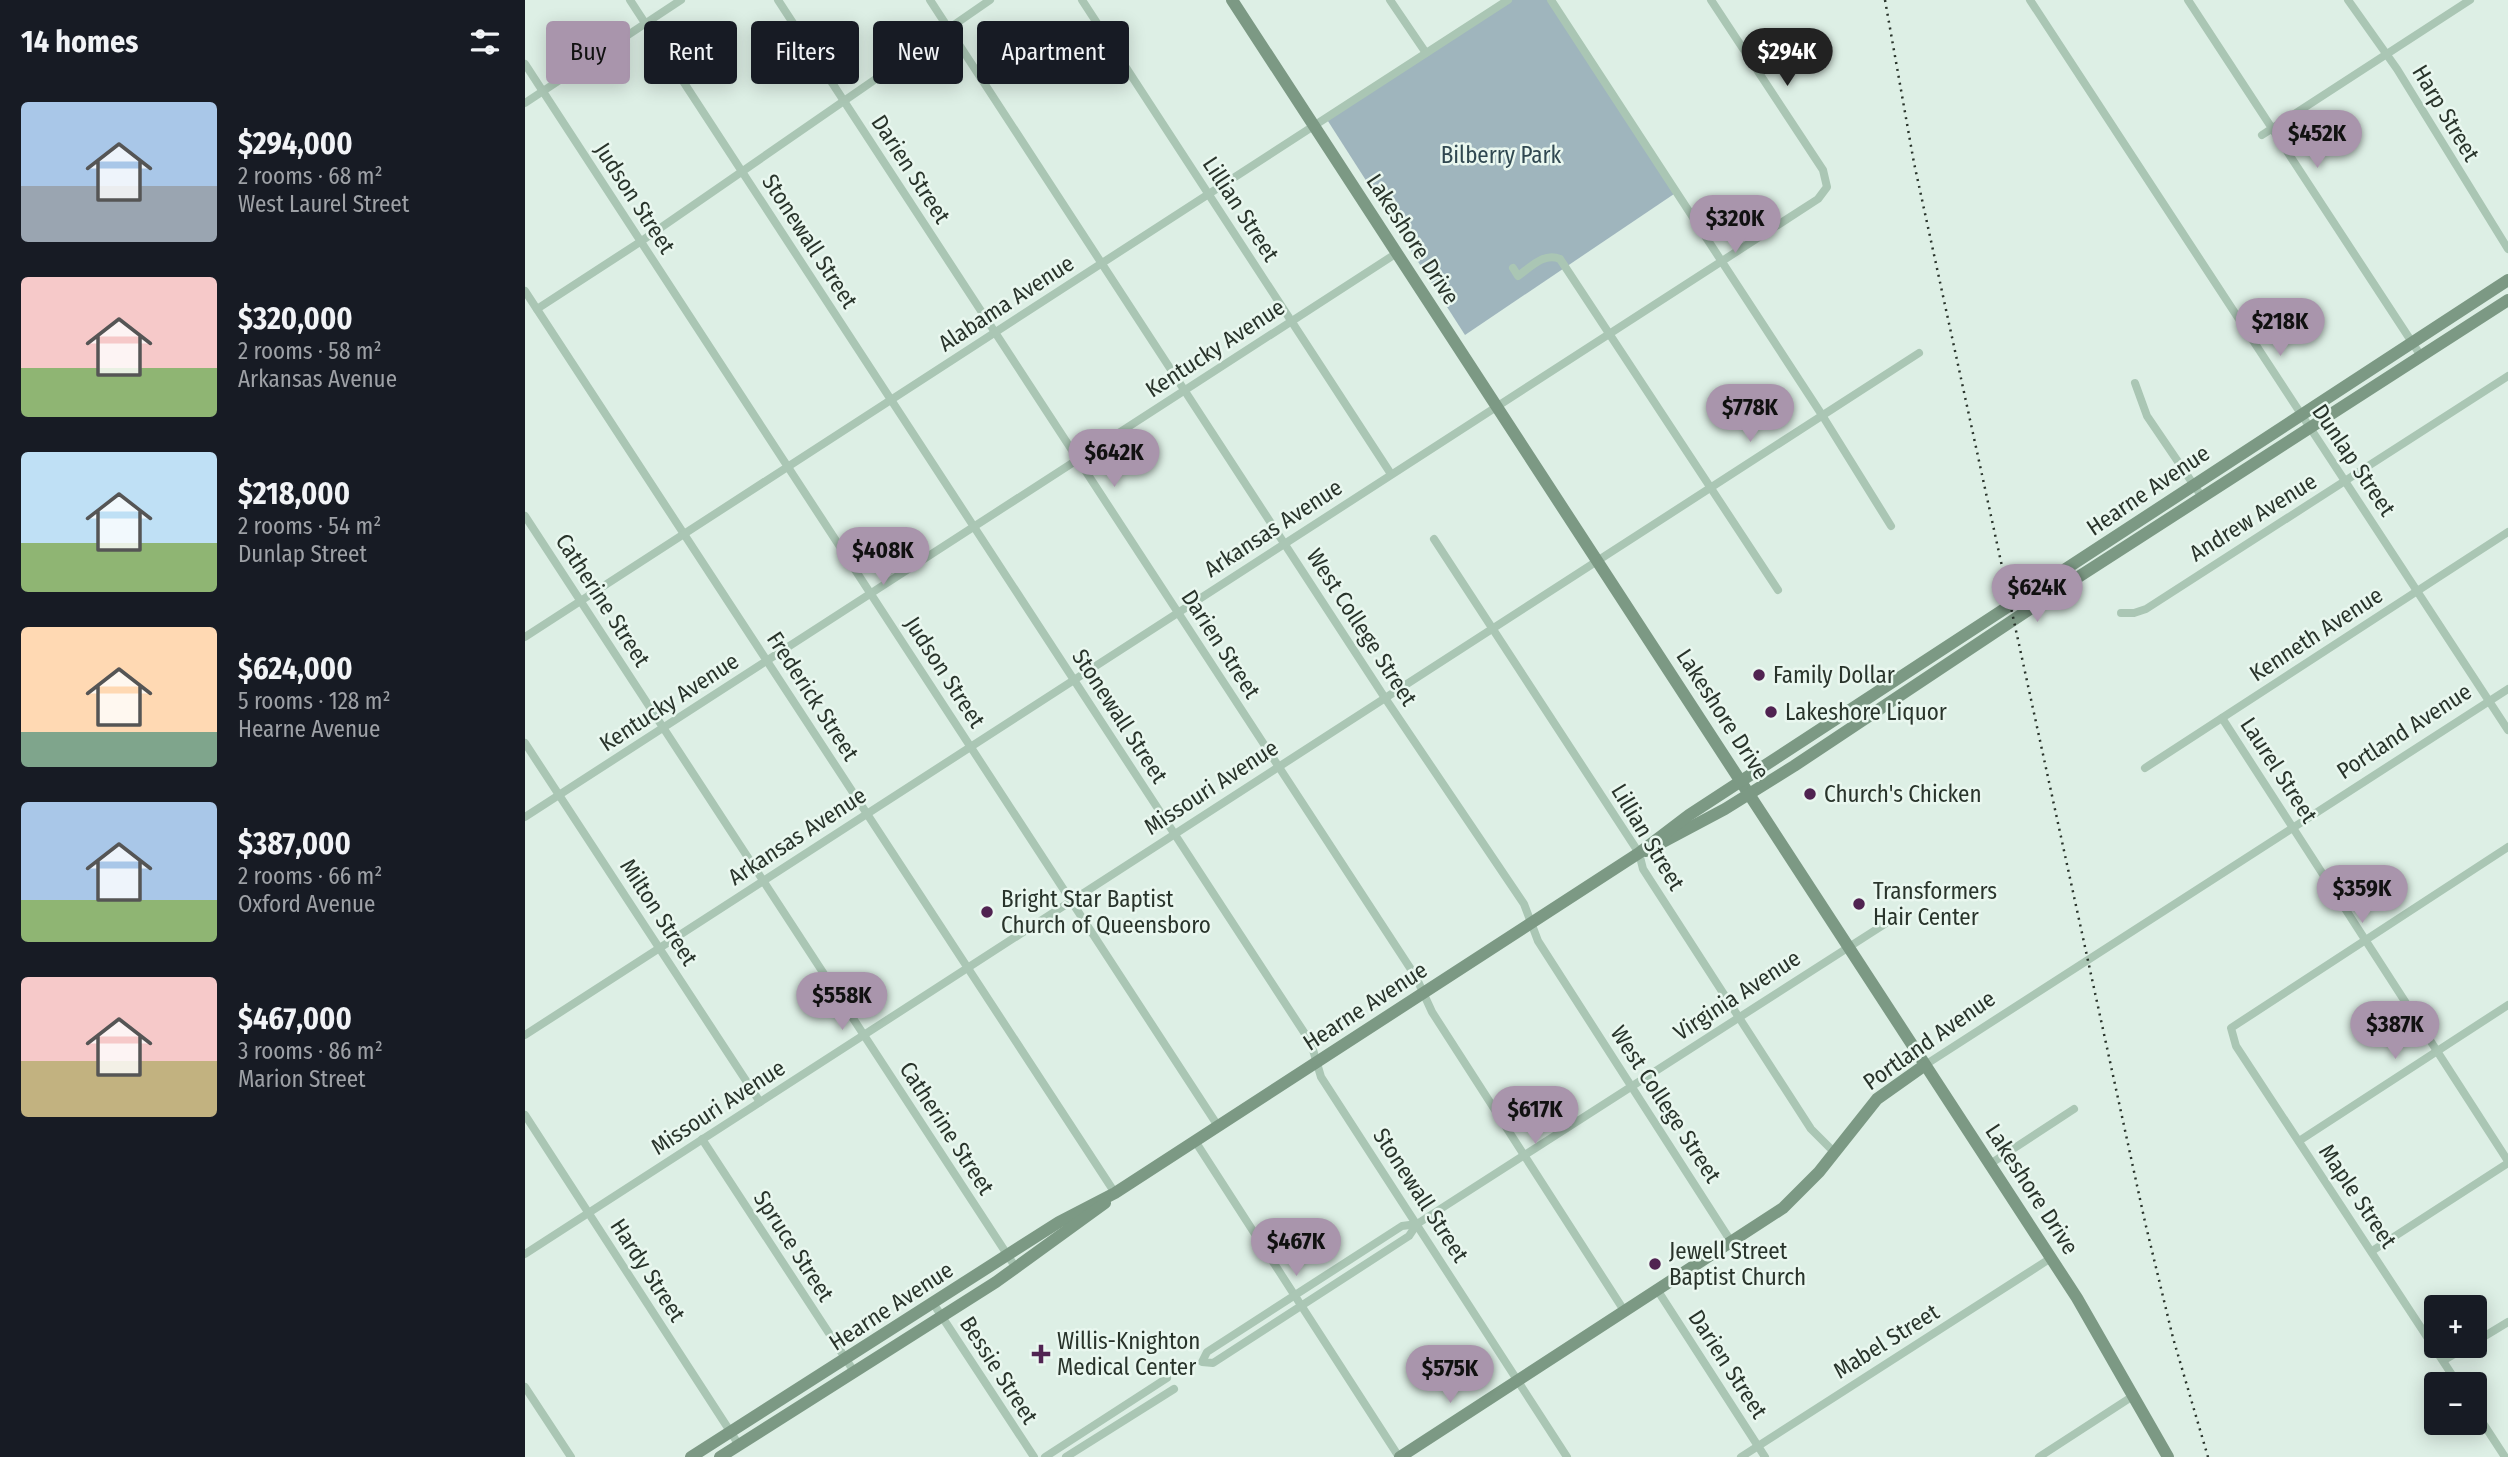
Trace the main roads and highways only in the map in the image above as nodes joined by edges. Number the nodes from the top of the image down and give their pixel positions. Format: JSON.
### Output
{"nodes":[{"id":1,"x":1232,"y":0,"type":"edge"},
{"id":2,"x":2503,"y":283,"type":"edge"},
{"id":3,"x":2507,"y":300,"type":"edge"},
{"id":4,"x":2068,"y":576,"type":"junction"},
{"id":5,"x":1847,"y":711,"type":"junction"},
{"id":6,"x":1855,"y":726,"type":"junction"},
{"id":7,"x":1742,"y":780,"type":"junction"},
{"id":8,"x":1750,"y":793,"type":"junction"},
{"id":9,"x":1639,"y":853,"type":"junction"},
{"id":10,"x":1925,"y":1065,"type":"junction"},
{"id":11,"x":1115,"y":1193,"type":"junction"},
{"id":12,"x":770,"y":1408,"type":"junction"},
{"id":13,"x":779,"y":1421,"type":"junction"},
{"id":14,"x":691,"y":1457,"type":"edge"},
{"id":15,"x":720,"y":1457,"type":"edge"},
{"id":16,"x":1400,"y":1457,"type":"edge"},
{"id":17,"x":2168,"y":1457,"type":"edge"}],
"edges":[{"from":1,"to":7,"type":"main road","name":"Lakeshore Drive"},
{"from":2,"to":4,"type":"main road","name":"Hearne Avenue"},
{"from":3,"to":4,"type":"main road","name":"Hearne Avenue"},
{"from":4,"to":5,"type":"main road","name":"Hearne Avenue"},
{"from":4,"to":6,"type":"main road","name":"Hearne Avenue"},
{"from":5,"to":6,"type":"main road"},
{"from":5,"to":7,"type":"main road","name":"Hearne Avenue"},
{"from":6,"to":8,"type":"main road","name":"Hearne Avenue"},
{"from":7,"to":8,"type":"main road","name":"Lakeshore Drive"},
{"from":7,"to":9,"type":"main road","name":"Hearne Avenue"},
{"from":8,"to":9,"type":"main road","name":"Hearne Avenue"},
{"from":8,"to":10,"type":"main road","name":"Lakeshore Drive"},
{"from":9,"to":11,"type":"main road","name":"Hearne Avenue"},
{"from":10,"to":16,"type":"main road","name":"Portland Avenue"},
{"from":10,"to":17,"type":"main road","name":"Lakeshore Drive"},
{"from":11,"to":12,"type":"main road","name":"Hearne Avenue"},
{"from":11,"to":13,"type":"main road","name":"Hearne Avenue"},
{"from":12,"to":13,"type":"main road"},
{"from":12,"to":14,"type":"main road","name":"Hearne Avenue"},
{"from":13,"to":15,"type":"main road","name":"Hearne Avenue"}]}
